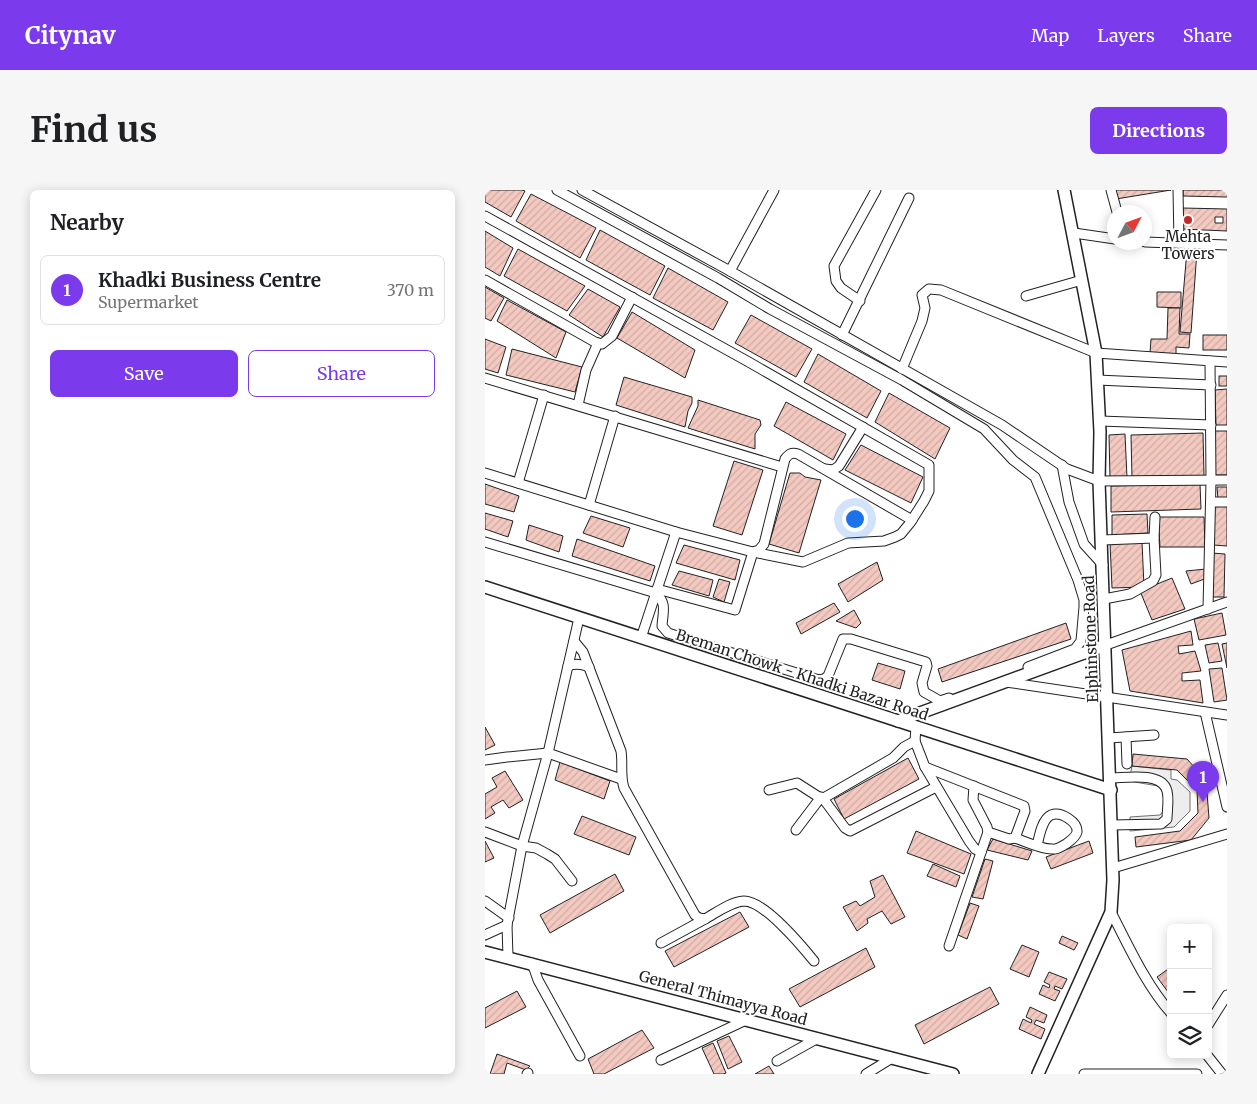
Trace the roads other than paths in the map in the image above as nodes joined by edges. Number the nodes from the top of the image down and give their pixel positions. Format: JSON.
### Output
{"nodes":[{"id":1,"x":557,"y":190,"type":"edge"},
{"id":2,"x":774,"y":190,"type":"edge"},
{"id":3,"x":876,"y":190,"type":"edge"},
{"id":4,"x":1064,"y":190,"type":"edge"},
{"id":5,"x":1111,"y":190,"type":"edge"},
{"id":6,"x":1178,"y":190,"type":"edge"},
{"id":7,"x":586,"y":191,"type":"edge"},
{"id":8,"x":909,"y":198,"type":"dead end"},
{"id":9,"x":1115,"y":205,"type":"edge"},
{"id":10,"x":485,"y":216,"type":"edge"},
{"id":11,"x":1073,"y":233,"type":"junction"},
{"id":12,"x":1107,"y":238,"type":"edge"},
{"id":13,"x":1152,"y":242,"type":"edge"},
{"id":14,"x":1179,"y":243,"type":"junction"},
{"id":15,"x":1227,"y":245,"type":"edge"},
{"id":16,"x":730,"y":270,"type":"junction"},
{"id":17,"x":485,"y":280,"type":"edge"},
{"id":18,"x":1082,"y":280,"type":"junction"},
{"id":19,"x":1026,"y":296,"type":"dead end"},
{"id":20,"x":632,"y":297,"type":"junction"},
{"id":21,"x":860,"y":301,"type":"junction"},
{"id":22,"x":842,"y":335,"type":"junction"},
{"id":23,"x":597,"y":343,"type":"junction"},
{"id":24,"x":1096,"y":353,"type":"junction"},
{"id":25,"x":1210,"y":361,"type":"junction"},
{"id":26,"x":1227,"y":362,"type":"edge"},
{"id":27,"x":902,"y":368,"type":"junction"},
{"id":28,"x":485,"y":378,"type":"edge"},
{"id":29,"x":1097,"y":380,"type":"junction"},
{"id":30,"x":1211,"y":384,"type":"junction"},
{"id":31,"x":544,"y":395,"type":"junction"},
{"id":32,"x":578,"y":405,"type":"junction"},
{"id":33,"x":615,"y":416,"type":"junction"},
{"id":34,"x":1100,"y":421,"type":"junction"},
{"id":35,"x":1211,"y":426,"type":"junction"},
{"id":36,"x":863,"y":427,"type":"junction"},
{"id":37,"x":1063,"y":465,"type":"junction"},
{"id":38,"x":783,"y":467,"type":"junction"},
{"id":39,"x":825,"y":469,"type":"junction"},
{"id":40,"x":485,"y":473,"type":"edge"},
{"id":41,"x":1227,"y":480,"type":"edge"},
{"id":42,"x":1211,"y":481,"type":"junction"},
{"id":43,"x":1099,"y":482,"type":"junction"},
{"id":44,"x":518,"y":483,"type":"junction"},
{"id":45,"x":1211,"y":502,"type":"junction"},
{"id":46,"x":1227,"y":502,"type":"edge"},
{"id":47,"x":589,"y":505,"type":"junction"},
{"id":48,"x":1155,"y":517,"type":"dead end"},
{"id":49,"x":912,"y":520,"type":"junction"},
{"id":50,"x":676,"y":532,"type":"junction"},
{"id":51,"x":1154,"y":538,"type":"junction"},
{"id":52,"x":1102,"y":540,"type":"junction"},
{"id":53,"x":485,"y":542,"type":"edge"},
{"id":54,"x":753,"y":552,"type":"junction"},
{"id":55,"x":1103,"y":565,"type":"junction"},
{"id":56,"x":485,"y":587,"type":"edge"},
{"id":57,"x":656,"y":591,"type":"junction"},
{"id":58,"x":1104,"y":599,"type":"junction"},
{"id":59,"x":1227,"y":602,"type":"edge"},
{"id":60,"x":1208,"y":609,"type":"junction"},
{"id":61,"x":579,"y":618,"type":"junction"},
{"id":62,"x":641,"y":638,"type":"junction"},
{"id":63,"x":574,"y":640,"type":"junction"},
{"id":64,"x":1106,"y":645,"type":"junction"},
{"id":65,"x":568,"y":666,"type":"junction"},
{"id":66,"x":589,"y":667,"type":"junction"},
{"id":67,"x":1006,"y":682,"type":"junction"},
{"id":68,"x":1108,"y":698,"type":"junction"},
{"id":69,"x":1205,"y":712,"type":"junction"},
{"id":70,"x":1227,"y":715,"type":"edge"},
{"id":71,"x":899,"y":721,"type":"junction"},
{"id":72,"x":916,"y":727,"type":"junction"},
{"id":73,"x":1154,"y":735,"type":"dead end"},
{"id":74,"x":1126,"y":737,"type":"junction"},
{"id":75,"x":1109,"y":738,"type":"junction"},
{"id":76,"x":915,"y":741,"type":"junction"},
{"id":77,"x":549,"y":753,"type":"junction"},
{"id":78,"x":485,"y":760,"type":"edge"},
{"id":79,"x":1127,"y":764,"type":"dead end"},
{"id":80,"x":925,"y":768,"type":"junction"},
{"id":81,"x":1111,"y":778,"type":"junction"},
{"id":82,"x":621,"y":779,"type":"junction"},
{"id":83,"x":974,"y":786,"type":"junction"},
{"id":84,"x":936,"y":787,"type":"junction"},
{"id":85,"x":769,"y":790,"type":"dead end"},
{"id":86,"x":1111,"y":790,"type":"junction"},
{"id":87,"x":822,"y":798,"type":"junction"},
{"id":88,"x":1227,"y":807,"type":"edge"},
{"id":89,"x":1112,"y":825,"type":"junction"},
{"id":90,"x":796,"y":830,"type":"dead end"},
{"id":91,"x":485,"y":832,"type":"edge"},
{"id":92,"x":988,"y":832,"type":"junction"},
{"id":93,"x":1227,"y":834,"type":"edge"},
{"id":94,"x":1015,"y":838,"type":"junction"},
{"id":95,"x":522,"y":846,"type":"junction"},
{"id":96,"x":1037,"y":846,"type":"junction"},
{"id":97,"x":981,"y":852,"type":"junction"},
{"id":98,"x":1113,"y":868,"type":"junction"},
{"id":99,"x":573,"y":881,"type":"dead end"},
{"id":100,"x":485,"y":901,"type":"edge"},
{"id":101,"x":1111,"y":912,"type":"junction"},
{"id":102,"x":705,"y":919,"type":"junction"},
{"id":103,"x":508,"y":922,"type":"junction"},
{"id":104,"x":485,"y":935,"type":"edge"},
{"id":105,"x":661,"y":943,"type":"dead end"},
{"id":106,"x":949,"y":946,"type":"dead end"},
{"id":107,"x":485,"y":952,"type":"edge"},
{"id":108,"x":508,"y":957,"type":"junction"},
{"id":109,"x":814,"y":961,"type":"dead end"},
{"id":110,"x":532,"y":963,"type":"junction"},
{"id":111,"x":1227,"y":995,"type":"edge"},
{"id":112,"x":1167,"y":1009,"type":"edge"},
{"id":113,"x":1212,"y":1019,"type":"edge"},
{"id":114,"x":746,"y":1020,"type":"junction"},
{"id":115,"x":818,"y":1038,"type":"junction"},
{"id":116,"x":580,"y":1056,"type":"dead end"},
{"id":117,"x":892,"y":1058,"type":"junction"},
{"id":118,"x":1210,"y":1059,"type":"edge"},
{"id":119,"x":661,"y":1060,"type":"dead end"},
{"id":120,"x":777,"y":1061,"type":"dead end"},
{"id":121,"x":866,"y":1074,"type":"edge"},
{"id":122,"x":953,"y":1074,"type":"edge"},
{"id":123,"x":1038,"y":1074,"type":"edge"},
{"id":124,"x":1084,"y":1074,"type":"edge"},
{"id":125,"x":1144,"y":1074,"type":"edge"},
{"id":126,"x":1197,"y":1074,"type":"edge"},
{"id":127,"x":1222,"y":1074,"type":"edge"}],
"edges":[{"from":1,"to":57,"type":"street"},
{"from":2,"to":16,"type":"street"},
{"from":3,"to":21,"type":"street"},
{"from":4,"to":11,"type":"main road","name":"Elphinstone Road"},
{"from":5,"to":9,"type":"street"},
{"from":6,"to":14,"type":"street"},
{"from":7,"to":16,"type":"street"},
{"from":8,"to":21,"type":"street"},
{"from":10,"to":20,"type":"street"},
{"from":11,"to":12,"type":"street"},
{"from":11,"to":18,"type":"main road","name":"Elphinstone Road"},
{"from":13,"to":14,"type":"street"},
{"from":14,"to":15,"type":"street"},
{"from":16,"to":22,"type":"street"},
{"from":17,"to":23,"type":"street"},
{"from":18,"to":19,"type":"street"},
{"from":18,"to":24,"type":"main road","name":"Elphinstone Road"},
{"from":20,"to":23,"type":"street"},
{"from":20,"to":36,"type":"street"},
{"from":21,"to":22,"type":"street"},
{"from":22,"to":27,"type":"street"},
{"from":23,"to":32,"type":"street"},
{"from":24,"to":25,"type":"street"},
{"from":24,"to":27,"type":"street"},
{"from":24,"to":29,"type":"main road","name":"Elphinstone Road"},
{"from":25,"to":26,"type":"street"},
{"from":25,"to":30,"type":"street"},
{"from":27,"to":37,"type":"street"},
{"from":28,"to":31,"type":"street"},
{"from":29,"to":30,"type":"street"},
{"from":29,"to":34,"type":"main road","name":"Elphinstone Road"},
{"from":30,"to":35,"type":"street"},
{"from":31,"to":32,"type":"street"},
{"from":31,"to":44,"type":"street"},
{"from":32,"to":33,"type":"street"},
{"from":33,"to":38,"type":"street"},
{"from":33,"to":47,"type":"street"},
{"from":34,"to":35,"type":"street"},
{"from":34,"to":43,"type":"main road","name":"Elphinstone Road"},
{"from":35,"to":42,"type":"street"},
{"from":36,"to":39,"type":"street"},
{"from":36,"to":49,"type":"street"},
{"from":37,"to":43,"type":"street"},
{"from":37,"to":55,"type":"street"},
{"from":38,"to":39,"type":"street"},
{"from":38,"to":54,"type":"street"},
{"from":39,"to":49,"type":"street"},
{"from":40,"to":44,"type":"street"},
{"from":41,"to":42,"type":"street"},
{"from":42,"to":43,"type":"street"},
{"from":42,"to":45,"type":"street"},
{"from":43,"to":52,"type":"main road","name":"Elphinstone Road"},
{"from":44,"to":47,"type":"street"},
{"from":45,"to":46,"type":"street"},
{"from":45,"to":60,"type":"street"},
{"from":47,"to":50,"type":"street"},
{"from":48,"to":51,"type":"street"},
{"from":49,"to":54,"type":"street"},
{"from":50,"to":54,"type":"street"},
{"from":50,"to":57,"type":"street"},
{"from":51,"to":52,"type":"street"},
{"from":51,"to":58,"type":"street"},
{"from":52,"to":55,"type":"main road","name":"Elphinstone Road"},
{"from":53,"to":57,"type":"street"},
{"from":54,"to":57,"type":"street"},
{"from":55,"to":58,"type":"main road","name":"Elphinstone Road"},
{"from":56,"to":61,"type":"main road","name":"Breman Chowk - Khadki Bazar Road"},
{"from":57,"to":62,"type":"street"},
{"from":58,"to":64,"type":"main road","name":"Elphinstone Road"},
{"from":59,"to":60,"type":"street"},
{"from":60,"to":64,"type":"street"},
{"from":61,"to":62,"type":"main road","name":"Breman Chowk - Khadki Bazar Road"},
{"from":61,"to":63,"type":"street"},
{"from":62,"to":71,"type":"main road","name":"Breman Chowk - Khadki Bazar Road"},
{"from":63,"to":65,"type":"street"},
{"from":63,"to":66,"type":"street"},
{"from":64,"to":67,"type":"main road"},
{"from":64,"to":68,"type":"main road","name":"Elphinstone Road"},
{"from":65,"to":66,"type":"street"},
{"from":65,"to":77,"type":"street"},
{"from":66,"to":82,"type":"street"},
{"from":67,"to":68,"type":"street"},
{"from":67,"to":71,"type":"main road"},
{"from":68,"to":69,"type":"street"},
{"from":68,"to":75,"type":"main road","name":"Elphinstone Road"},
{"from":69,"to":70,"type":"street"},
{"from":69,"to":88,"type":"street"},
{"from":71,"to":72,"type":"main road","name":"Breman Chowk - Khadki Bazar Road"},
{"from":72,"to":76,"type":"street"},
{"from":72,"to":86,"type":"main road","name":"Breman Chowk - Khadki Bazar Road"},
{"from":73,"to":74,"type":"street"},
{"from":74,"to":75,"type":"street"},
{"from":74,"to":79,"type":"street"},
{"from":75,"to":81,"type":"main road","name":"Elphinstone Road"},
{"from":76,"to":80,"type":"street"},
{"from":76,"to":87,"type":"street"},
{"from":77,"to":78,"type":"street"},
{"from":77,"to":82,"type":"street"},
{"from":77,"to":95,"type":"street"},
{"from":80,"to":83,"type":"street"},
{"from":80,"to":84,"type":"street"},
{"from":81,"to":86,"type":"main road","name":"Elphinstone Road"},
{"from":81,"to":89,"type":"street"},
{"from":82,"to":102,"type":"street"},
{"from":83,"to":92,"type":"street"},
{"from":83,"to":94,"type":"street"},
{"from":84,"to":87,"type":"street"},
{"from":84,"to":97,"type":"street"},
{"from":85,"to":87,"type":"street"},
{"from":86,"to":89,"type":"main road","name":"Elphinstone Road"},
{"from":87,"to":90,"type":"street"},
{"from":89,"to":98,"type":"main road","name":"Elphinstone Road"},
{"from":91,"to":95,"type":"street"},
{"from":92,"to":94,"type":"street"},
{"from":92,"to":97,"type":"street"},
{"from":93,"to":98,"type":"street"},
{"from":94,"to":96,"type":"street"},
{"from":95,"to":99,"type":"street"},
{"from":95,"to":103,"type":"street"},
{"from":96,"to":96,"type":"street"},
{"from":97,"to":106,"type":"street"},
{"from":98,"to":101,"type":"main road","name":"Elphinstone Road"},
{"from":100,"to":103,"type":"street"},
{"from":101,"to":112,"type":"street"},
{"from":101,"to":123,"type":"main road","name":"Elphinstone Road"},
{"from":102,"to":105,"type":"street"},
{"from":102,"to":109,"type":"street"},
{"from":103,"to":104,"type":"street"},
{"from":103,"to":108,"type":"street"},
{"from":107,"to":108,"type":"main road","name":"General Thimayya Road"},
{"from":108,"to":110,"type":"main road","name":"General Thimayya Road"},
{"from":110,"to":114,"type":"main road","name":"General Thimayya Road"},
{"from":110,"to":116,"type":"street"},
{"from":111,"to":113,"type":"street"},
{"from":114,"to":115,"type":"main road","name":"General Thimayya Road"},
{"from":114,"to":119,"type":"street"},
{"from":115,"to":117,"type":"main road","name":"General Thimayya Road"},
{"from":115,"to":120,"type":"street"},
{"from":117,"to":121,"type":"street"},
{"from":117,"to":122,"type":"main road","name":"General Thimayya Road"},
{"from":118,"to":127,"type":"street"},
{"from":124,"to":125,"type":"street"},
{"from":125,"to":126,"type":"street"}]}
